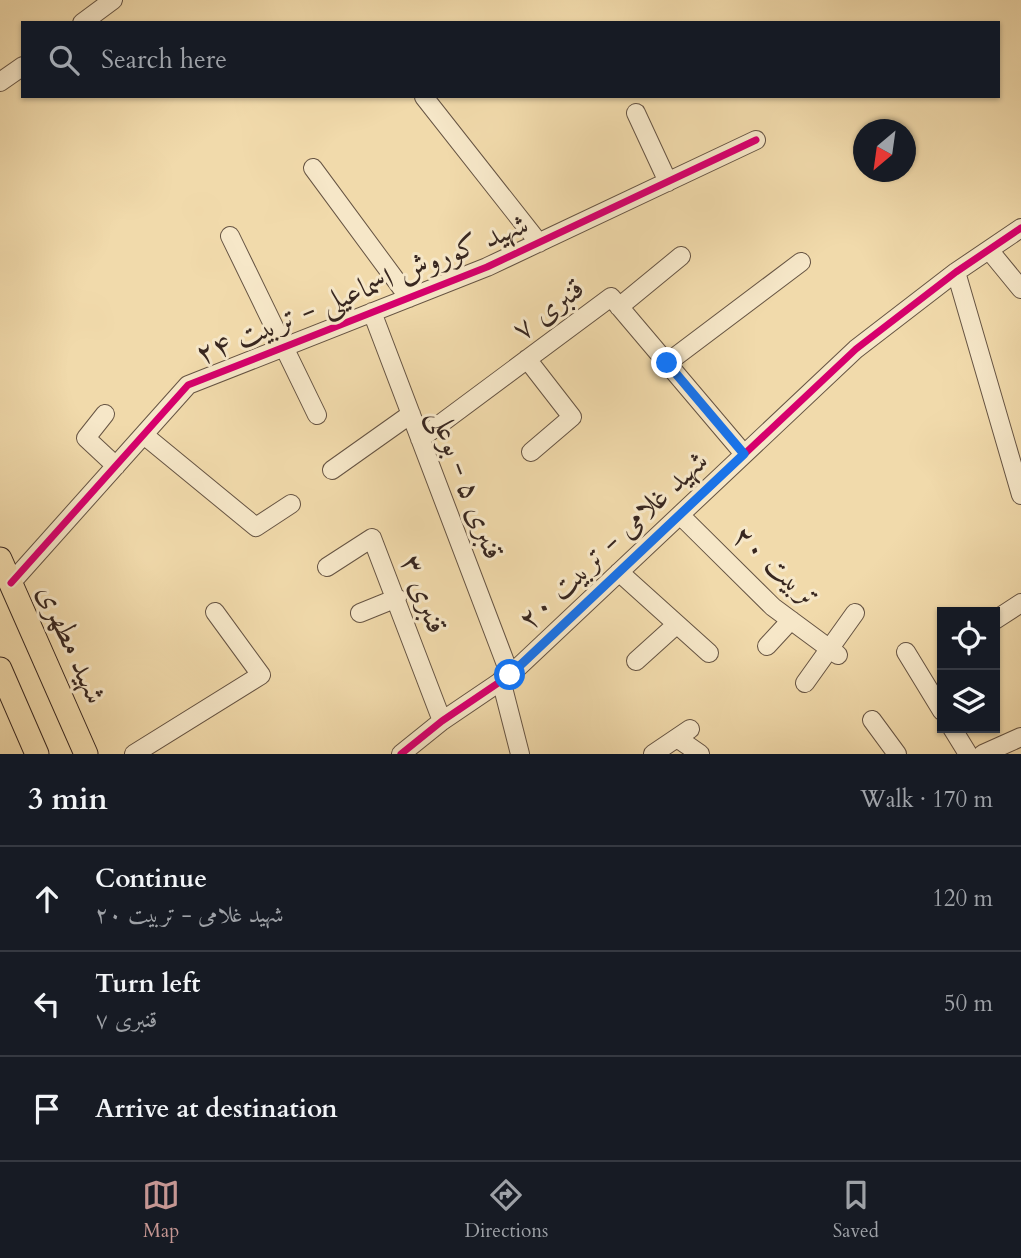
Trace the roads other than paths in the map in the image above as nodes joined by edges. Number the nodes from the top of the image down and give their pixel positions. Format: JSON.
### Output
{"nodes":[{"id":1,"x":113,"y":0,"type":"edge"},
{"id":2,"x":85,"y":21,"type":"edge"},
{"id":3,"x":21,"y":67,"type":"edge"},
{"id":4,"x":0,"y":82,"type":"edge"},
{"id":5,"x":425,"y":98,"type":"edge"},
{"id":6,"x":636,"y":113,"type":"dead end"},
{"id":7,"x":756,"y":140,"type":"dead end"},
{"id":8,"x":313,"y":167,"type":"dead end"},
{"id":9,"x":668,"y":182,"type":"junction"},
{"id":10,"x":1021,"y":228,"type":"edge"},
{"id":11,"x":230,"y":236,"type":"dead end"},
{"id":12,"x":539,"y":243,"type":"junction"},
{"id":13,"x":989,"y":250,"type":"junction"},
{"id":14,"x":681,"y":256,"type":"dead end"},
{"id":15,"x":801,"y":261,"type":"dead end"},
{"id":16,"x":956,"y":272,"type":"junction"},
{"id":17,"x":1021,"y":289,"type":"edge"},
{"id":18,"x":409,"y":298,"type":"junction"},
{"id":19,"x":619,"y":307,"type":"junction"},
{"id":20,"x":372,"y":313,"type":"junction"},
{"id":21,"x":284,"y":347,"type":"junction"},
{"id":22,"x":527,"y":359,"type":"junction"},
{"id":23,"x":667,"y":363,"type":"junction"},
{"id":24,"x":105,"y":414,"type":"dead end"},
{"id":25,"x":411,"y":414,"type":"junction"},
{"id":26,"x":317,"y":415,"type":"dead end"},
{"id":27,"x":144,"y":435,"type":"junction"},
{"id":28,"x":420,"y":439,"type":"junction"},
{"id":29,"x":531,"y":452,"type":"dead end"},
{"id":30,"x":744,"y":454,"type":"junction"},
{"id":31,"x":116,"y":466,"type":"junction"},
{"id":32,"x":332,"y":470,"type":"dead end"},
{"id":33,"x":1021,"y":495,"type":"edge"},
{"id":34,"x":290,"y":504,"type":"dead end"},
{"id":35,"x":680,"y":515,"type":"junction"},
{"id":36,"x":0,"y":559,"type":"edge"},
{"id":37,"x":327,"y":567,"type":"dead end"},
{"id":38,"x":619,"y":572,"type":"junction"},
{"id":39,"x":10,"y":583,"type":"junction"},
{"id":40,"x":397,"y":598,"type":"junction"},
{"id":41,"x":1021,"y":603,"type":"edge"},
{"id":42,"x":215,"y":612,"type":"dead end"},
{"id":43,"x":360,"y":613,"type":"dead end"},
{"id":44,"x":855,"y":613,"type":"dead end"},
{"id":45,"x":1000,"y":617,"type":"edge"},
{"id":46,"x":791,"y":620,"type":"junction"},
{"id":47,"x":677,"y":624,"type":"junction"},
{"id":48,"x":766,"y":646,"type":"dead end"},
{"id":49,"x":834,"y":652,"type":"junction"},
{"id":50,"x":906,"y":652,"type":"dead end"},
{"id":51,"x":709,"y":653,"type":"dead end"},
{"id":52,"x":636,"y":661,"type":"dead end"},
{"id":53,"x":0,"y":669,"type":"edge"},
{"id":54,"x":506,"y":678,"type":"junction"},
{"id":55,"x":805,"y":683,"type":"dead end"},
{"id":56,"x":937,"y":703,"type":"edge"},
{"id":57,"x":872,"y":720,"type":"dead end"},
{"id":58,"x":442,"y":721,"type":"junction"},
{"id":59,"x":955,"y":733,"type":"edge"},
{"id":60,"x":1021,"y":737,"type":"edge"},
{"id":61,"x":37,"y":754,"type":"edge"},
{"id":62,"x":86,"y":754,"type":"edge"},
{"id":63,"x":134,"y":754,"type":"edge"},
{"id":64,"x":401,"y":754,"type":"edge"},
{"id":65,"x":520,"y":754,"type":"edge"},
{"id":66,"x":653,"y":754,"type":"edge"},
{"id":67,"x":700,"y":754,"type":"edge"},
{"id":68,"x":897,"y":754,"type":"edge"},
{"id":69,"x":968,"y":754,"type":"edge"},
{"id":70,"x":983,"y":754,"type":"edge"}],
"edges":[{"from":1,"to":2,"type":"street"},
{"from":3,"to":4,"type":"street"},
{"from":5,"to":12,"type":"street"},
{"from":6,"to":9,"type":"street"},
{"from":7,"to":9,"type":"street","name":"شهید کوروش اسماعیلی - تربیت ۲۴"},
{"from":8,"to":18,"type":"street"},
{"from":9,"to":12,"type":"street","name":"شهید کوروش اسماعیلی - تربیت ۲۴"},
{"from":10,"to":13,"type":"street","name":"شهید غلامی - تربیت ۲۰"},
{"from":11,"to":21,"type":"street"},
{"from":12,"to":18,"type":"street","name":"شهید کوروش اسماعیلی - تربیت ۲۴"},
{"from":13,"to":16,"type":"street","name":"شهید غلامی - تربیت ۲۰"},
{"from":13,"to":17,"type":"street"},
{"from":14,"to":19,"type":"street"},
{"from":15,"to":23,"type":"street"},
{"from":16,"to":30,"type":"street","name":"شهید غلامی - تربیت ۲۰"},
{"from":16,"to":33,"type":"street"},
{"from":18,"to":20,"type":"street","name":"شهید کوروش اسماعیلی - تربیت ۲۴"},
{"from":19,"to":22,"type":"street","name":"قنبری ۷"},
{"from":19,"to":23,"type":"street","name":"قنبری ۷"},
{"from":20,"to":21,"type":"street","name":"شهید کوروش اسماعیلی - تربیت ۲۴"},
{"from":20,"to":25,"type":"street","name":"قنبری ۵ - بوعلی"},
{"from":21,"to":26,"type":"street"},
{"from":21,"to":27,"type":"street","name":"شهید کوروش اسماعیلی - تربیت ۲۴"},
{"from":22,"to":28,"type":"street","name":"قنبری ۷"},
{"from":22,"to":29,"type":"street"},
{"from":23,"to":30,"type":"street","name":"قنبری ۷"},
{"from":24,"to":31,"type":"street"},
{"from":25,"to":28,"type":"street","name":"قنبری ۵ - بوعلی"},
{"from":25,"to":32,"type":"street"},
{"from":27,"to":31,"type":"street","name":"شهید کوروش اسماعیلی - تربیت ۲۴"},
{"from":27,"to":34,"type":"street"},
{"from":28,"to":54,"type":"street","name":"قنبری ۵ - بوعلی"},
{"from":30,"to":35,"type":"street","name":"شهید غلامی - تربیت ۲۰"},
{"from":31,"to":39,"type":"street","name":"شهید کوروش اسماعیلی - تربیت ۲۴"},
{"from":35,"to":38,"type":"street","name":"شهید غلامی - تربیت ۲۰"},
{"from":35,"to":46,"type":"street","name":"تربیت ۲۰"},
{"from":36,"to":39,"type":"main road","name":"شهید مطهری"},
{"from":37,"to":40,"type":"street","name":"قنبری ۳"},
{"from":38,"to":47,"type":"street"},
{"from":38,"to":54,"type":"street","name":"شهید غلامی - تربیت ۲۰"},
{"from":39,"to":62,"type":"main road","name":"شهید مطهری"},
{"from":40,"to":43,"type":"street"},
{"from":40,"to":58,"type":"street","name":"قنبری ۳"},
{"from":41,"to":45,"type":"street"},
{"from":42,"to":63,"type":"street"},
{"from":44,"to":49,"type":"street"},
{"from":46,"to":48,"type":"street"},
{"from":46,"to":49,"type":"street","name":"تربیت ۲۰"},
{"from":47,"to":51,"type":"street"},
{"from":47,"to":52,"type":"street"},
{"from":49,"to":55,"type":"street"},
{"from":50,"to":56,"type":"street"},
{"from":53,"to":61,"type":"main road"},
{"from":54,"to":58,"type":"street","name":"شهید غلامی - تربیت ۲۰"},
{"from":54,"to":65,"type":"street","name":"قنبری ۵ - بوعلی"},
{"from":57,"to":68,"type":"street"},
{"from":58,"to":64,"type":"street","name":"شهید غلامی - تربیت ۲۰"},
{"from":59,"to":69,"type":"street"},
{"from":60,"to":70,"type":"street"},
{"from":66,"to":67,"type":"street"}]}
